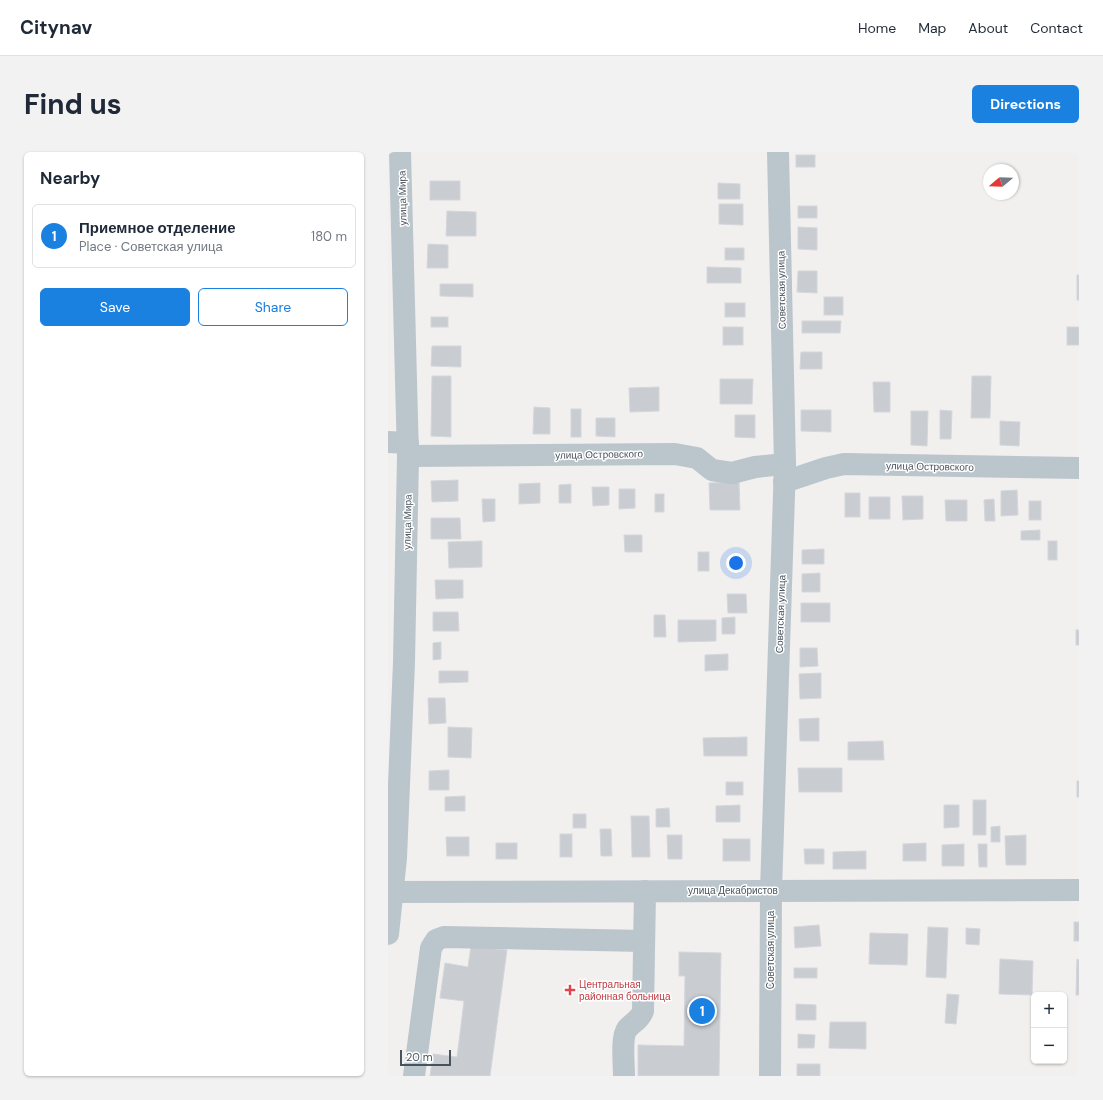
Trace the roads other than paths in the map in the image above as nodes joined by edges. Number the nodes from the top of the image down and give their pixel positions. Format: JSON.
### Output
{"nodes":[{"id":1,"x":400,"y":152,"type":"edge"},
{"id":2,"x":778,"y":152,"type":"edge"},
{"id":3,"x":401,"y":447,"type":"edge"},
{"id":4,"x":1079,"y":468,"type":"edge"},
{"id":5,"x":785,"y":473,"type":"junction"},
{"id":6,"x":771,"y":890,"type":"junction"},
{"id":7,"x":1079,"y":890,"type":"edge"},
{"id":8,"x":645,"y":891,"type":"junction"},
{"id":9,"x":391,"y":892,"type":"edge"},
{"id":10,"x":388,"y":934,"type":"edge"},
{"id":11,"x":644,"y":941,"type":"junction"},
{"id":12,"x":414,"y":1076,"type":"edge"},
{"id":13,"x":624,"y":1076,"type":"edge"},
{"id":14,"x":770,"y":1076,"type":"edge"}],
"edges":[{"from":1,"to":3,"type":"street","name":"улица Мира"},
{"from":2,"to":5,"type":"street","name":"Советская улица"},
{"from":3,"to":5,"type":"street","name":"улица Островского"},
{"from":3,"to":9,"type":"street","name":"улица Мира"},
{"from":4,"to":5,"type":"street","name":"улица Островского"},
{"from":5,"to":6,"type":"street","name":"Советская улица"},
{"from":6,"to":7,"type":"street","name":"улица Декабристов"},
{"from":6,"to":8,"type":"street","name":"улица Декабристов"},
{"from":6,"to":14,"type":"street","name":"Советская улица"},
{"from":8,"to":9,"type":"street","name":"улица Декабристов"},
{"from":8,"to":11,"type":"street"},
{"from":9,"to":10,"type":"street","name":"улица Мира"},
{"from":11,"to":12,"type":"street"},
{"from":11,"to":13,"type":"street"}]}
